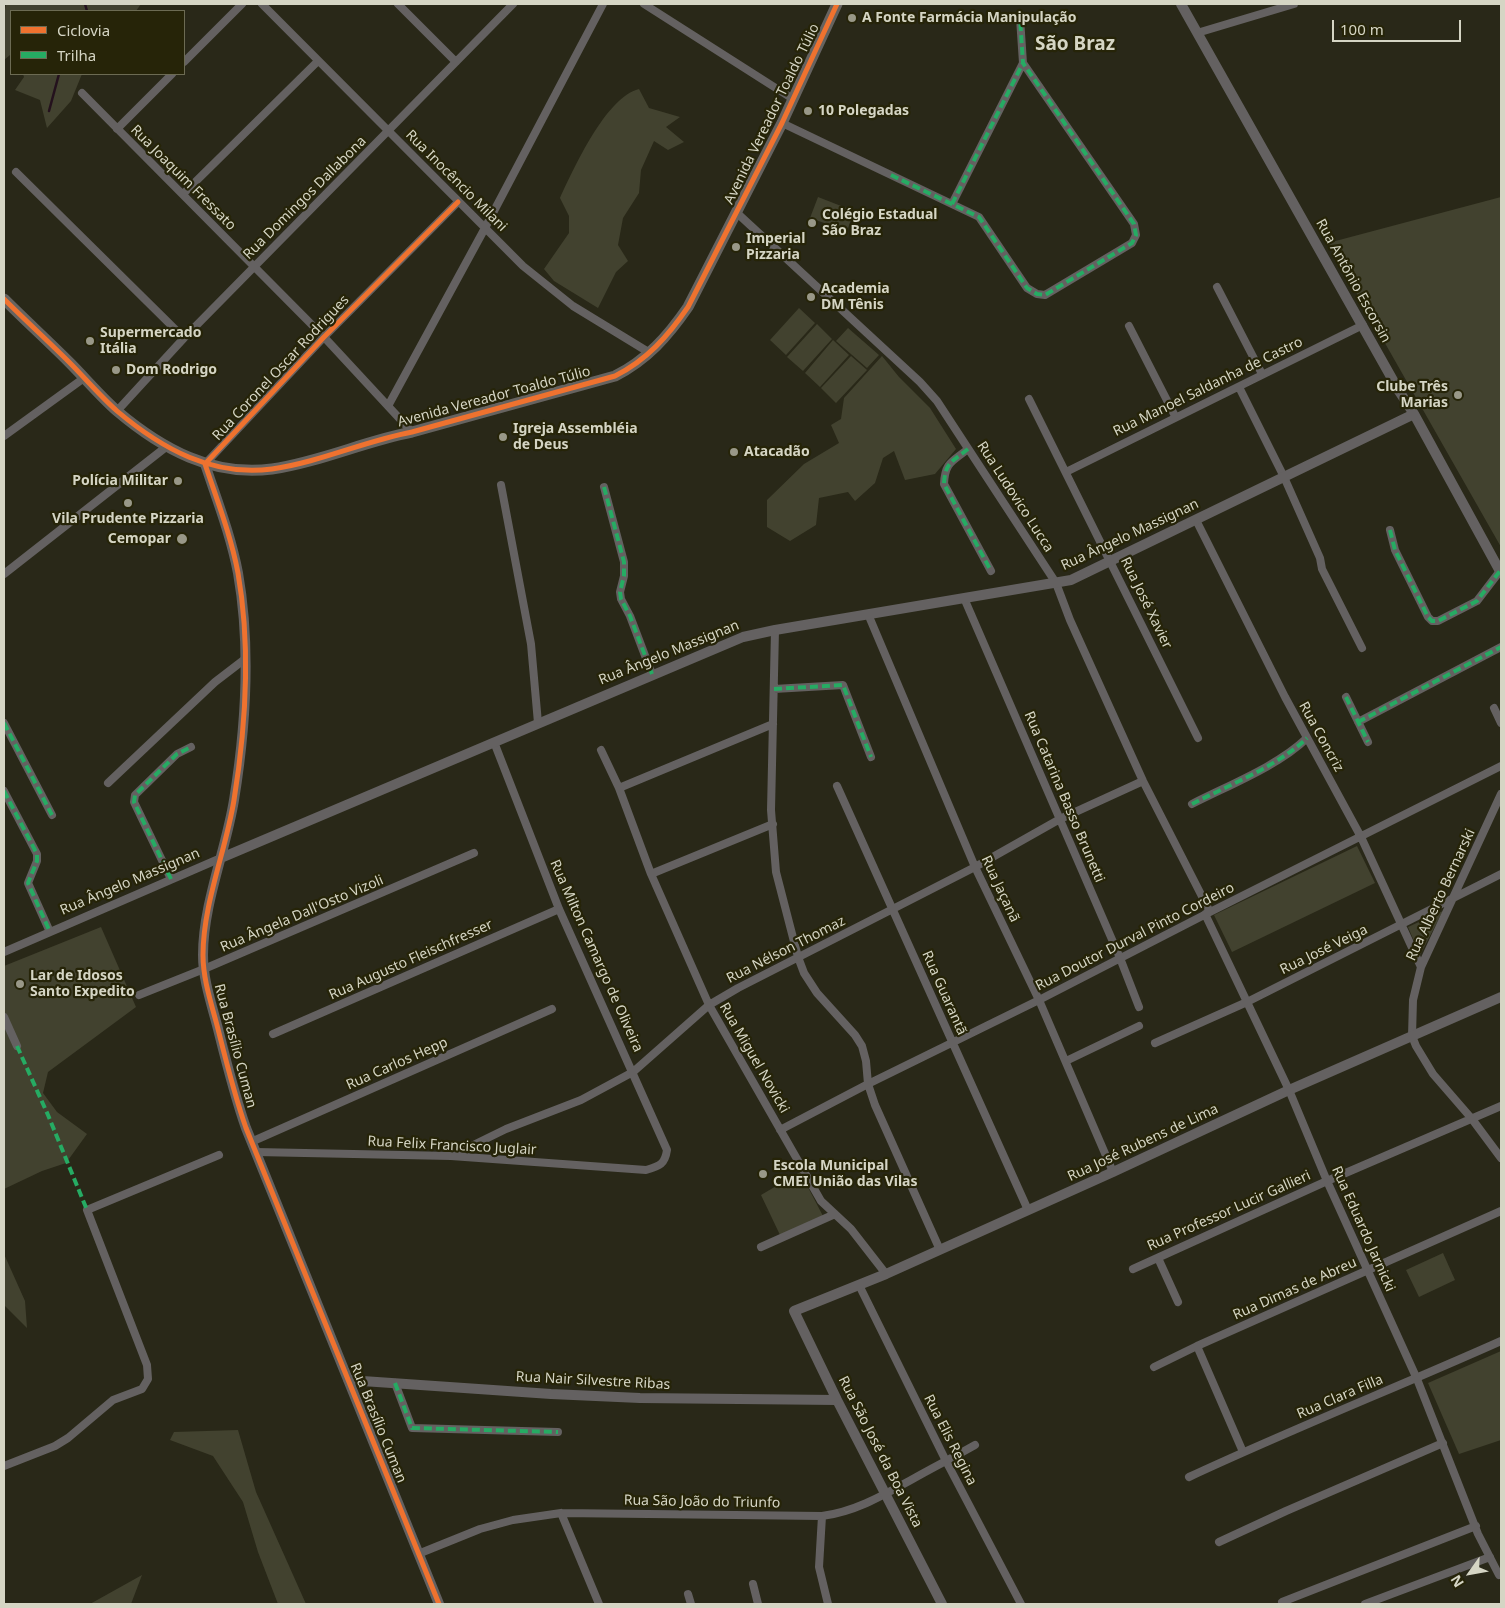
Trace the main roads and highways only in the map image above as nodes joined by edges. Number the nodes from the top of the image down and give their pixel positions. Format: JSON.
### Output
{"nodes":[{"id":1,"x":837,"y":4,"type":"edge"},
{"id":2,"x":4,"y":299,"type":"edge"}],
"edges":[{"from":1,"to":2,"type":"main road","name":"Avenida Vereador Toaldo Túlio"}]}
